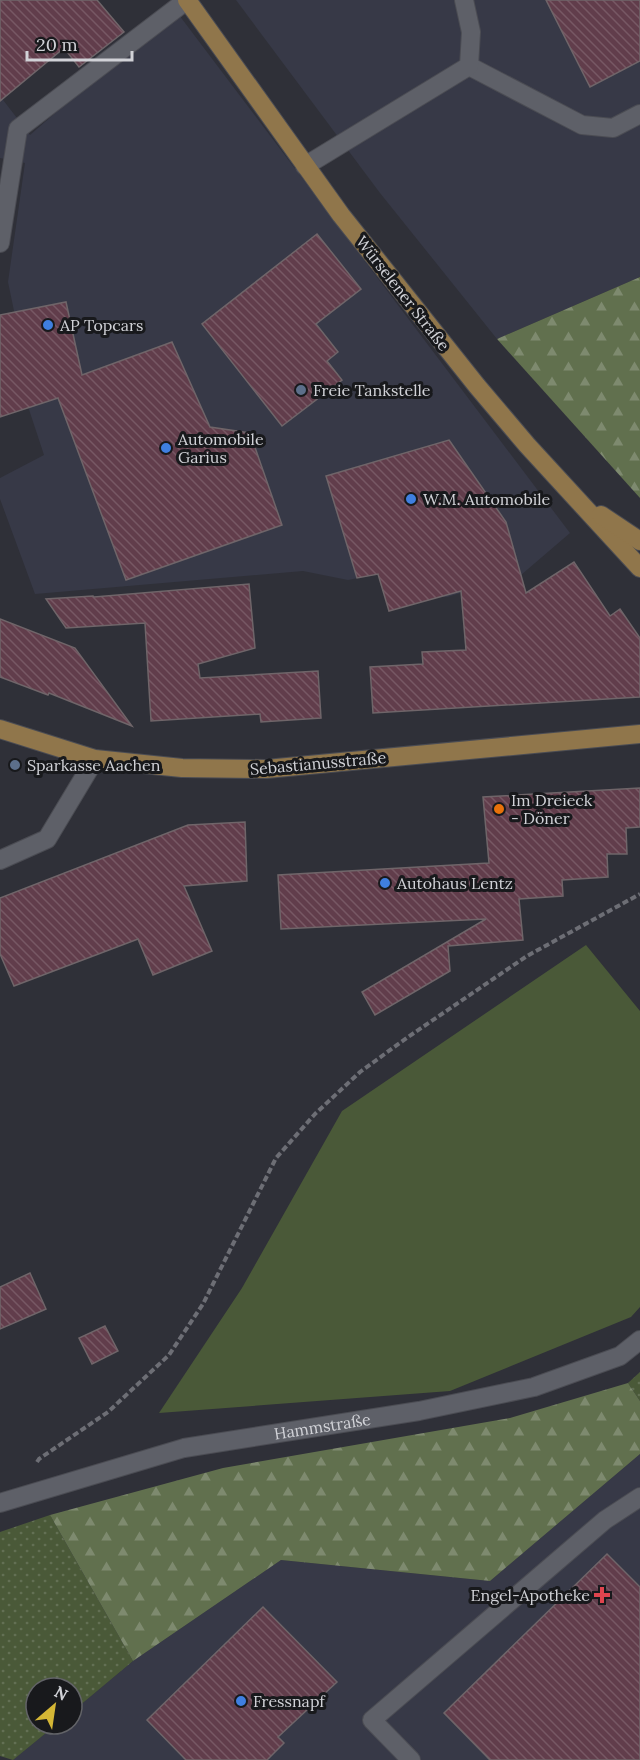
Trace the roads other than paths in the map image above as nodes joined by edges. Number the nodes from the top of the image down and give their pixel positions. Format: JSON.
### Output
{"nodes":[{"id":1,"x":187,"y":0,"type":"edge"},
{"id":2,"x":464,"y":0,"type":"edge"},
{"id":3,"x":469,"y":66,"type":"junction"},
{"id":4,"x":640,"y":114,"type":"edge"},
{"id":5,"x":305,"y":166,"type":"junction"},
{"id":6,"x":0,"y":243,"type":"edge"},
{"id":7,"x":578,"y":500,"type":"junction"},
{"id":8,"x":640,"y":541,"type":"edge"},
{"id":9,"x":640,"y":568,"type":"edge"},
{"id":10,"x":0,"y":729,"type":"edge"},
{"id":11,"x":640,"y":734,"type":"edge"},
{"id":12,"x":95,"y":759,"type":"junction"},
{"id":13,"x":0,"y":860,"type":"edge"},
{"id":14,"x":640,"y":1340,"type":"edge"},
{"id":15,"x":640,"y":1497,"type":"edge"},
{"id":16,"x":0,"y":1503,"type":"edge"},
{"id":17,"x":411,"y":1760,"type":"edge"}],
"edges":[{"from":1,"to":5,"type":"main road","name":"Würselener Straße"},
{"from":1,"to":6,"type":"street"},
{"from":2,"to":3,"type":"street"},
{"from":3,"to":4,"type":"street"},
{"from":3,"to":5,"type":"street"},
{"from":5,"to":7,"type":"main road","name":"Würselener Straße"},
{"from":7,"to":8,"type":"main road"},
{"from":7,"to":9,"type":"main road","name":"Würselener Straße"},
{"from":10,"to":12,"type":"main road","name":"Sebastianusstraße"},
{"from":11,"to":12,"type":"main road","name":"Sebastianusstraße"},
{"from":12,"to":13,"type":"street"},
{"from":14,"to":16,"type":"street","name":"Hammstraße"},
{"from":15,"to":17,"type":"street"}]}
